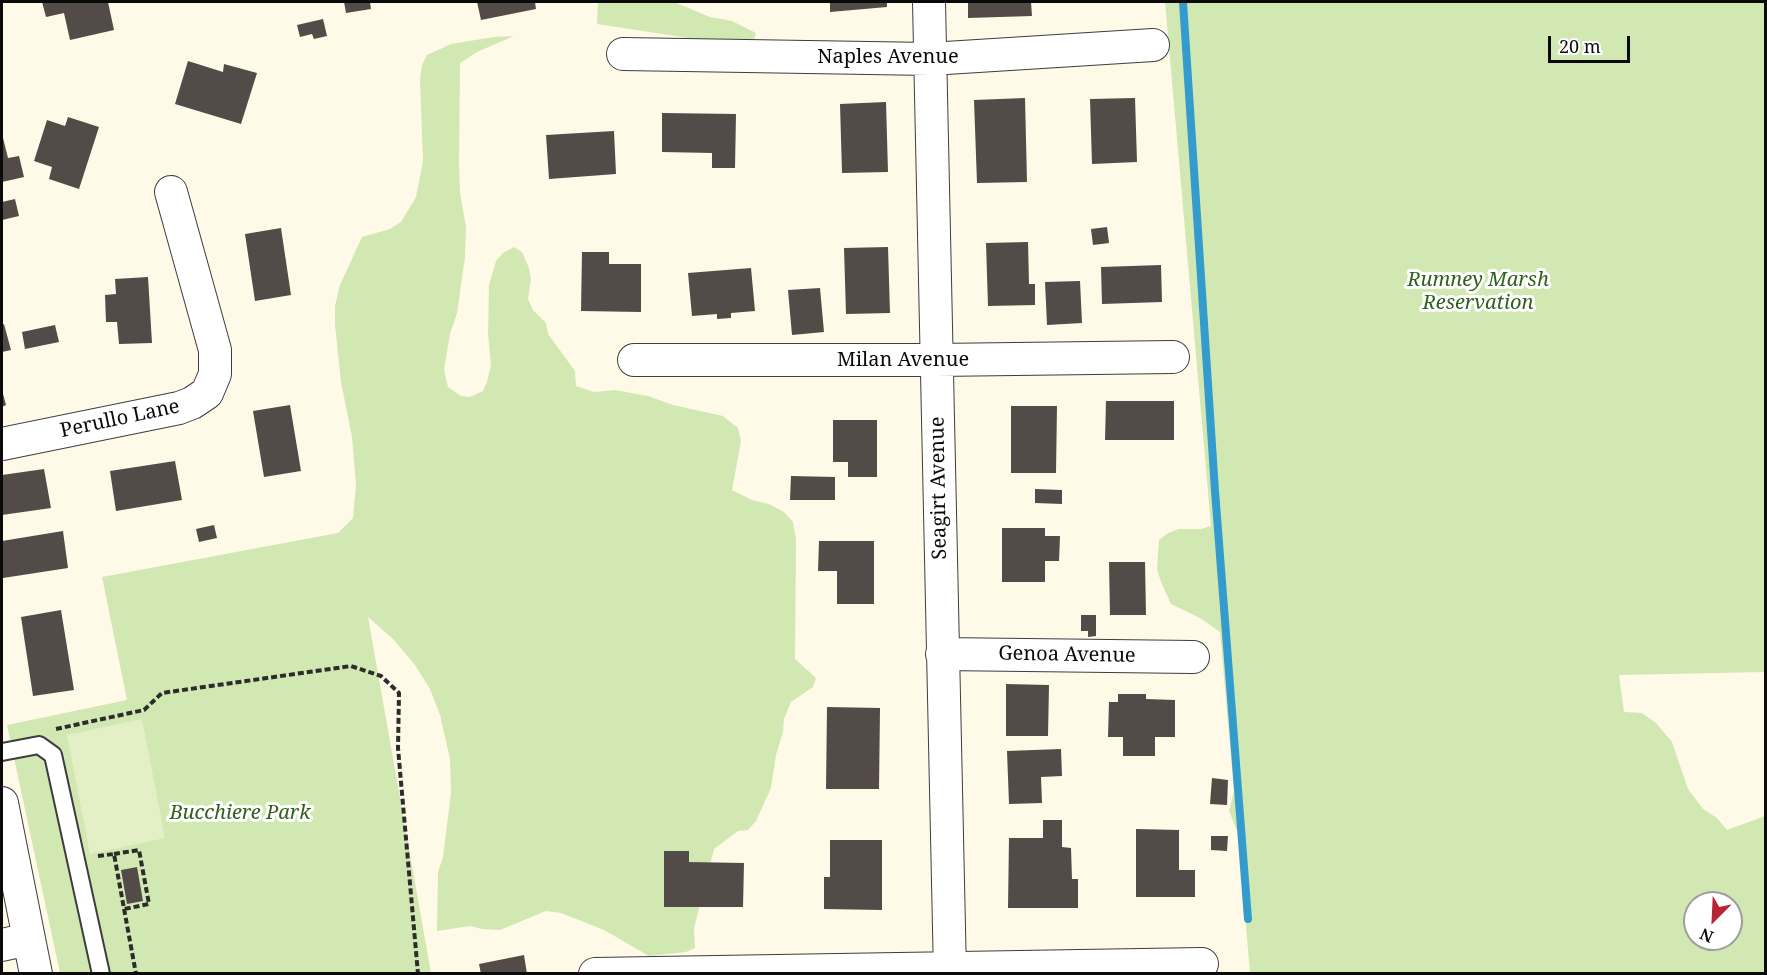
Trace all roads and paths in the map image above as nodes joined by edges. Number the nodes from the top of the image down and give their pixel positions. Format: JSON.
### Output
{"nodes":[{"id":1,"x":929,"y":2,"type":"edge"},
{"id":2,"x":1153,"y":45,"type":"dead end"},
{"id":3,"x":623,"y":54,"type":"dead end"},
{"id":4,"x":930,"y":59,"type":"junction"},
{"id":5,"x":171,"y":192,"type":"dead end"},
{"id":6,"x":1173,"y":357,"type":"dead end"},
{"id":7,"x":634,"y":360,"type":"dead end"},
{"id":8,"x":936,"y":360,"type":"junction"},
{"id":9,"x":2,"y":444,"type":"edge"},
{"id":10,"x":942,"y":654,"type":"junction"},
{"id":11,"x":1193,"y":657,"type":"dead end"},
{"id":12,"x":50,"y":731,"type":"dead end"},
{"id":13,"x":2,"y":752,"type":"edge"},
{"id":14,"x":2,"y":803,"type":"edge"},
{"id":15,"x":114,"y":854,"type":"dead end"},
{"id":16,"x":124,"y":909,"type":"dead end"},
{"id":17,"x":15,"y":942,"type":"edge"},
{"id":18,"x":1202,"y":964,"type":"dead end"},
{"id":19,"x":950,"y":971,"type":"edge"},
{"id":20,"x":36,"y":974,"type":"edge"},
{"id":21,"x":100,"y":974,"type":"edge"},
{"id":22,"x":418,"y":974,"type":"edge"},
{"id":23,"x":594,"y":974,"type":"edge"}],
"edges":[{"from":1,"to":4,"type":"street","name":"Seagirt Avenue"},
{"from":2,"to":4,"type":"street","name":"Naples Avenue"},
{"from":3,"to":4,"type":"street","name":"Naples Avenue"},
{"from":4,"to":8,"type":"street","name":"Seagirt Avenue"},
{"from":5,"to":9,"type":"street","name":"Perullo Lane"},
{"from":6,"to":8,"type":"street","name":"Milan Avenue"},
{"from":7,"to":8,"type":"street","name":"Milan Avenue"},
{"from":8,"to":10,"type":"street","name":"Seagirt Avenue"},
{"from":10,"to":11,"type":"street","name":"Genoa Avenue"},
{"from":10,"to":19,"type":"street","name":"Seagirt Avenue"},
{"from":12,"to":22,"type":"path"},
{"from":13,"to":21,"type":"lane"},
{"from":14,"to":17,"type":"street"},
{"from":15,"to":16,"type":"path"},
{"from":17,"to":20,"type":"street"},
{"from":18,"to":19,"type":"street"},
{"from":19,"to":23,"type":"street"}]}
